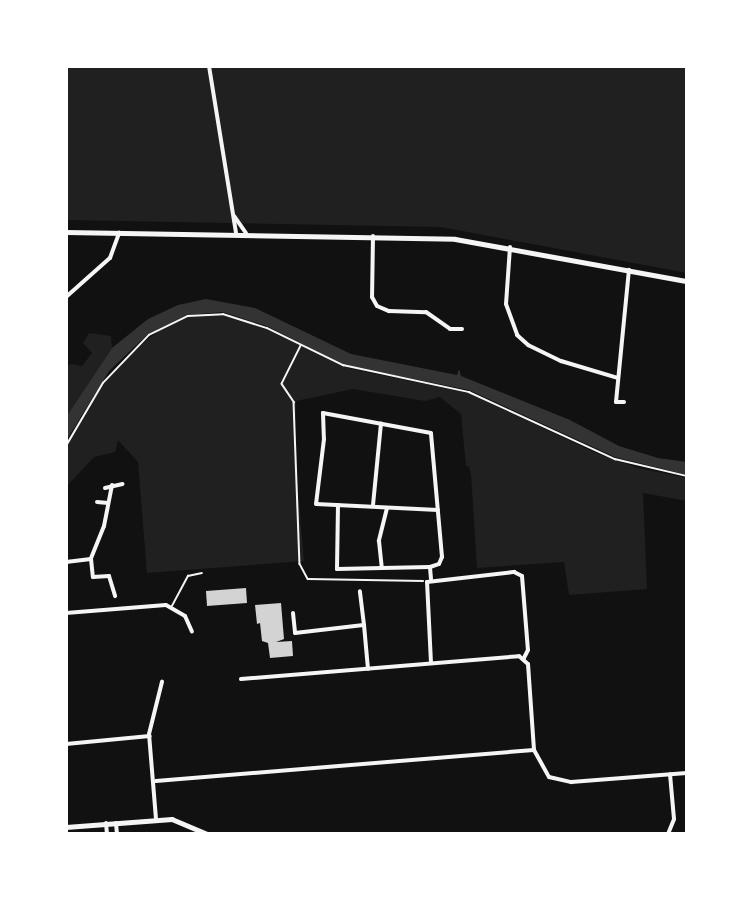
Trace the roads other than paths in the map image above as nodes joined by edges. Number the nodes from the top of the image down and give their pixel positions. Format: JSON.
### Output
{"nodes":[{"id":1,"x":209,"y":66,"type":"edge"},
{"id":2,"x":232,"y":213,"type":"junction"},
{"id":3,"x":66,"y":232,"type":"edge"},
{"id":4,"x":119,"y":233,"type":"junction"},
{"id":5,"x":236,"y":233,"type":"junction"},
{"id":6,"x":246,"y":233,"type":"junction"},
{"id":7,"x":373,"y":236,"type":"junction"},
{"id":8,"x":510,"y":246,"type":"junction"},
{"id":9,"x":629,"y":269,"type":"junction"},
{"id":10,"x":687,"y":281,"type":"edge"},
{"id":11,"x":66,"y":297,"type":"edge"},
{"id":12,"x":462,"y":329,"type":"dead end"},
{"id":13,"x":618,"y":378,"type":"junction"},
{"id":14,"x":624,"y":402,"type":"dead end"},
{"id":15,"x":381,"y":423,"type":"junction"},
{"id":16,"x":123,"y":484,"type":"dead end"},
{"id":17,"x":112,"y":485,"type":"junction"},
{"id":18,"x":105,"y":488,"type":"dead end"},
{"id":19,"x":97,"y":502,"type":"dead end"},
{"id":20,"x":108,"y":503,"type":"junction"},
{"id":21,"x":338,"y":505,"type":"junction"},
{"id":22,"x":373,"y":506,"type":"junction"},
{"id":23,"x":387,"y":508,"type":"junction"},
{"id":24,"x":438,"y":510,"type":"junction"},
{"id":25,"x":91,"y":559,"type":"junction"},
{"id":26,"x":66,"y":562,"type":"edge"},
{"id":27,"x":430,"y":567,"type":"junction"},
{"id":28,"x":382,"y":568,"type":"junction"},
{"id":29,"x":202,"y":573,"type":"dead end"},
{"id":30,"x":429,"y":580,"type":"junction"},
{"id":31,"x":360,"y":591,"type":"dead end"},
{"id":32,"x":115,"y":596,"type":"dead end"},
{"id":33,"x":172,"y":607,"type":"junction"},
{"id":34,"x":66,"y":613,"type":"edge"},
{"id":35,"x":293,"y":613,"type":"dead end"},
{"id":36,"x":364,"y":625,"type":"junction"},
{"id":37,"x":192,"y":632,"type":"dead end"},
{"id":38,"x":524,"y":658,"type":"junction"},
{"id":39,"x":431,"y":663,"type":"junction"},
{"id":40,"x":368,"y":669,"type":"junction"},
{"id":41,"x":241,"y":679,"type":"dead end"},
{"id":42,"x":162,"y":682,"type":"dead end"},
{"id":43,"x":149,"y":735,"type":"junction"},
{"id":44,"x":66,"y":744,"type":"edge"},
{"id":45,"x":534,"y":750,"type":"junction"},
{"id":46,"x":687,"y":773,"type":"edge"},
{"id":47,"x":670,"y":774,"type":"junction"},
{"id":48,"x":156,"y":781,"type":"junction"},
{"id":49,"x":156,"y":819,"type":"junction"},
{"id":50,"x":116,"y":822,"type":"junction"},
{"id":51,"x":106,"y":823,"type":"junction"},
{"id":52,"x":66,"y":827,"type":"edge"},
{"id":53,"x":107,"y":834,"type":"edge"},
{"id":54,"x":117,"y":834,"type":"edge"},
{"id":55,"x":207,"y":834,"type":"edge"},
{"id":56,"x":668,"y":834,"type":"edge"}],
"edges":[{"from":1,"to":2,"type":"street"},
{"from":2,"to":5,"type":"street"},
{"from":2,"to":6,"type":"street"},
{"from":3,"to":4,"type":"main road"},
{"from":4,"to":5,"type":"main road"},
{"from":4,"to":11,"type":"street"},
{"from":5,"to":6,"type":"main road"},
{"from":6,"to":7,"type":"main road"},
{"from":7,"to":8,"type":"main road"},
{"from":7,"to":12,"type":"street"},
{"from":8,"to":9,"type":"main road"},
{"from":8,"to":13,"type":"street"},
{"from":9,"to":10,"type":"main road"},
{"from":9,"to":13,"type":"street"},
{"from":13,"to":14,"type":"street"},
{"from":15,"to":21,"type":"street"},
{"from":15,"to":22,"type":"street"},
{"from":15,"to":24,"type":"street"},
{"from":16,"to":17,"type":"street"},
{"from":17,"to":18,"type":"street"},
{"from":17,"to":20,"type":"street"},
{"from":19,"to":20,"type":"street"},
{"from":20,"to":25,"type":"street"},
{"from":21,"to":22,"type":"street"},
{"from":21,"to":28,"type":"street"},
{"from":22,"to":23,"type":"street"},
{"from":23,"to":24,"type":"street"},
{"from":23,"to":28,"type":"street"},
{"from":24,"to":27,"type":"street"},
{"from":25,"to":26,"type":"street"},
{"from":25,"to":32,"type":"street"},
{"from":27,"to":28,"type":"street"},
{"from":27,"to":30,"type":"street"},
{"from":29,"to":33,"type":"lane"},
{"from":30,"to":38,"type":"street"},
{"from":30,"to":39,"type":"street"},
{"from":31,"to":36,"type":"street"},
{"from":33,"to":34,"type":"street"},
{"from":33,"to":37,"type":"street"},
{"from":35,"to":36,"type":"street"},
{"from":36,"to":40,"type":"street"},
{"from":38,"to":39,"type":"street"},
{"from":38,"to":45,"type":"street"},
{"from":39,"to":40,"type":"street"},
{"from":40,"to":41,"type":"street"},
{"from":42,"to":43,"type":"street"},
{"from":43,"to":44,"type":"street"},
{"from":43,"to":48,"type":"street"},
{"from":45,"to":47,"type":"street"},
{"from":45,"to":48,"type":"street"},
{"from":46,"to":47,"type":"street"},
{"from":47,"to":56,"type":"street"},
{"from":48,"to":49,"type":"street"},
{"from":49,"to":50,"type":"street"},
{"from":49,"to":55,"type":"street"},
{"from":50,"to":51,"type":"street"},
{"from":50,"to":54,"type":"street"},
{"from":51,"to":52,"type":"street"},
{"from":51,"to":53,"type":"street"}]}
